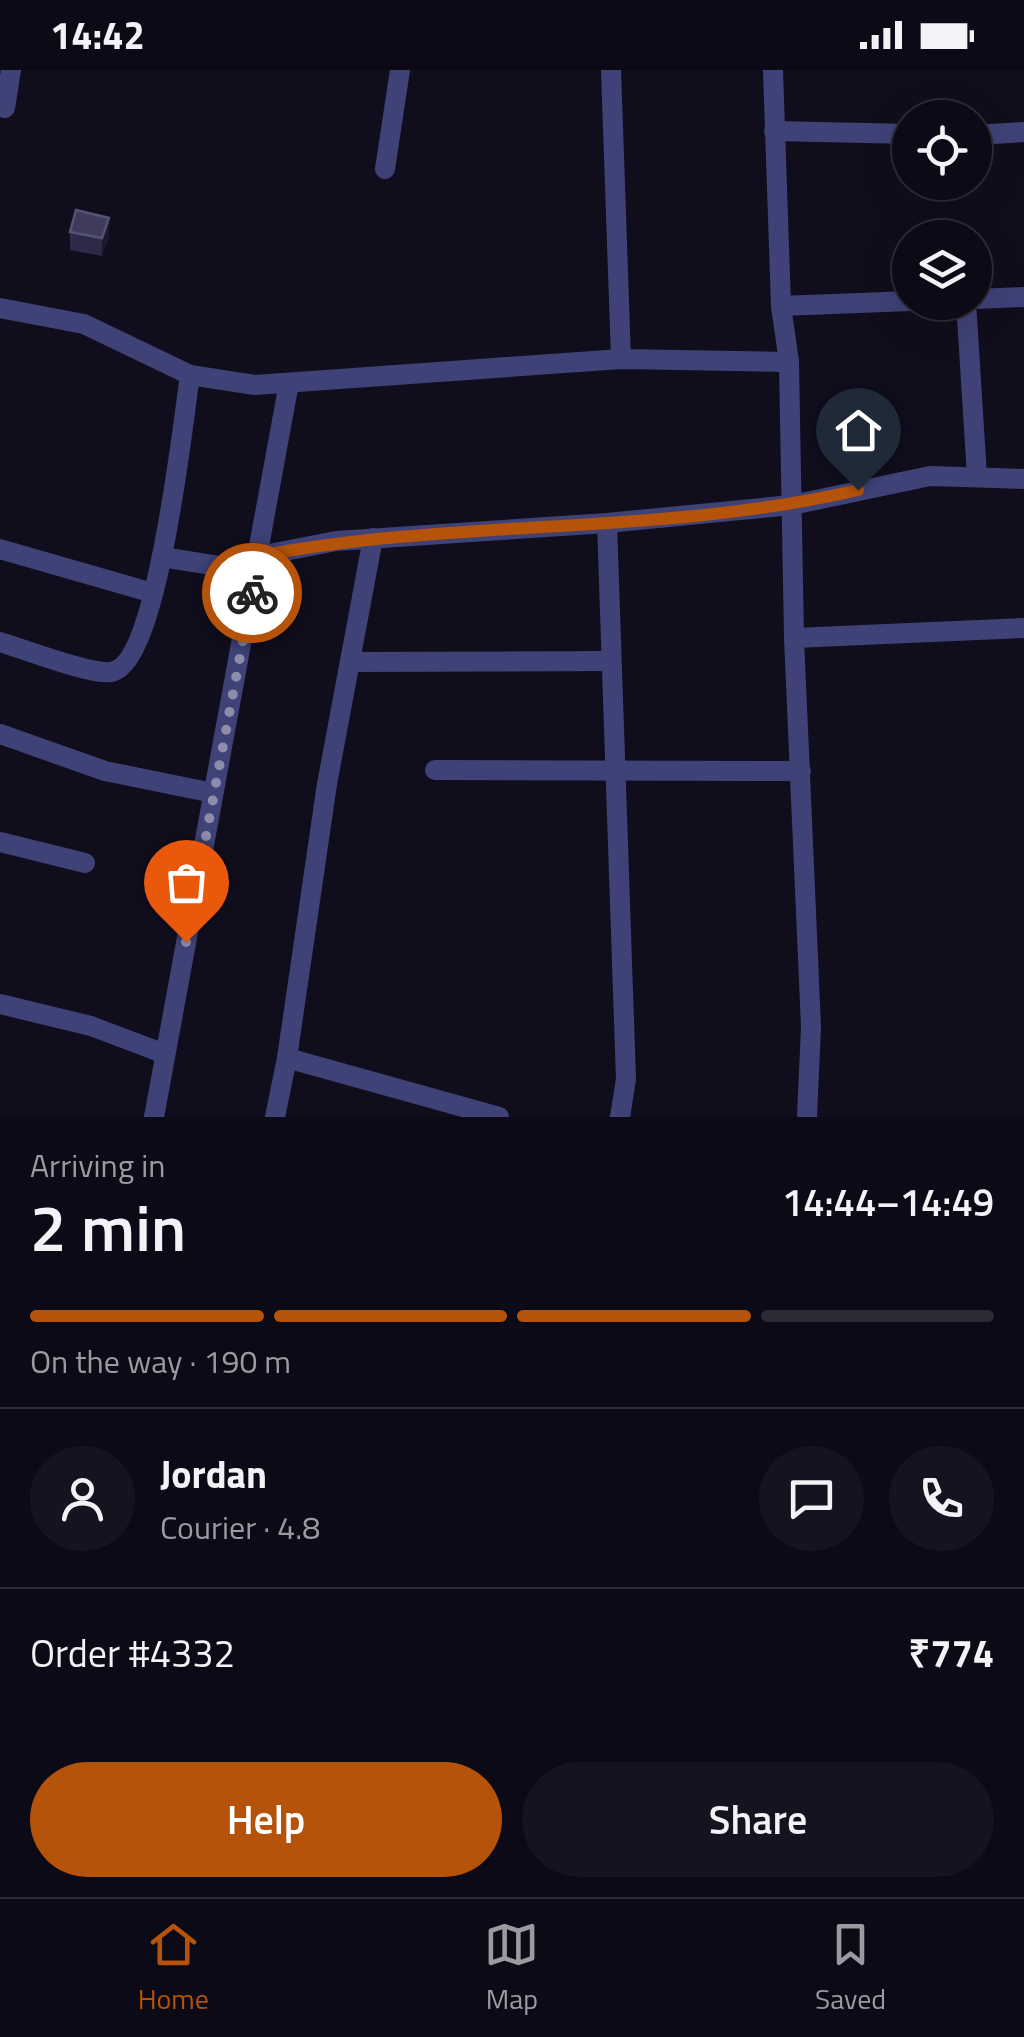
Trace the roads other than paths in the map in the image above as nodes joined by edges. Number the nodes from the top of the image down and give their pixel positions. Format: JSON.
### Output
{"nodes":[{"id":1,"x":11,"y":70,"type":"edge"},
{"id":2,"x":400,"y":70,"type":"edge"},
{"id":3,"x":611,"y":70,"type":"edge"},
{"id":4,"x":774,"y":70,"type":"edge"},
{"id":5,"x":5,"y":108,"type":"dead end"},
{"id":6,"x":774,"y":130,"type":"junction"},
{"id":7,"x":1024,"y":132,"type":"edge"},
{"id":8,"x":892,"y":133,"type":"edge"},
{"id":9,"x":992,"y":134,"type":"edge"},
{"id":10,"x":384,"y":169,"type":"dead end"},
{"id":11,"x":1024,"y":296,"type":"edge"},
{"id":12,"x":992,"y":297,"type":"edge"},
{"id":13,"x":892,"y":302,"type":"edge"},
{"id":14,"x":781,"y":306,"type":"junction"},
{"id":15,"x":0,"y":308,"type":"edge"},
{"id":16,"x":967,"y":320,"type":"edge"},
{"id":17,"x":621,"y":359,"type":"junction"},
{"id":18,"x":790,"y":362,"type":"junction"},
{"id":19,"x":190,"y":375,"type":"junction"},
{"id":20,"x":290,"y":383,"type":"junction"},
{"id":21,"x":977,"y":476,"type":"junction"},
{"id":22,"x":1024,"y":479,"type":"edge"},
{"id":23,"x":792,"y":505,"type":"junction"},
{"id":24,"x":608,"y":524,"type":"junction"},
{"id":25,"x":374,"y":538,"type":"junction"},
{"id":26,"x":0,"y":549,"type":"edge"},
{"id":27,"x":162,"y":557,"type":"junction"},
{"id":28,"x":257,"y":564,"type":"junction"},
{"id":29,"x":153,"y":593,"type":"junction"},
{"id":30,"x":1022,"y":622,"type":"edge"},
{"id":31,"x":794,"y":638,"type":"junction"},
{"id":32,"x":0,"y":642,"type":"edge"},
{"id":33,"x":611,"y":661,"type":"junction"},
{"id":34,"x":350,"y":662,"type":"junction"},
{"id":35,"x":0,"y":734,"type":"edge"},
{"id":36,"x":616,"y":769,"type":"junction"},
{"id":37,"x":435,"y":770,"type":"dead end"},
{"id":38,"x":800,"y":771,"type":"junction"},
{"id":39,"x":213,"y":792,"type":"junction"},
{"id":40,"x":0,"y":842,"type":"edge"},
{"id":41,"x":85,"y":863,"type":"dead end"},
{"id":42,"x":0,"y":1004,"type":"edge"},
{"id":43,"x":165,"y":1054,"type":"junction"},
{"id":44,"x":287,"y":1058,"type":"junction"},
{"id":45,"x":154,"y":1117,"type":"edge"},
{"id":46,"x":275,"y":1117,"type":"edge"},
{"id":47,"x":500,"y":1117,"type":"edge"},
{"id":48,"x":620,"y":1117,"type":"edge"},
{"id":49,"x":807,"y":1117,"type":"edge"}],
"edges":[{"from":1,"to":5,"type":"street"},
{"from":2,"to":10,"type":"street"},
{"from":3,"to":17,"type":"street"},
{"from":4,"to":6,"type":"street"},
{"from":6,"to":8,"type":"street"},
{"from":6,"to":14,"type":"street"},
{"from":7,"to":9,"type":"street"},
{"from":11,"to":12,"type":"street"},
{"from":13,"to":14,"type":"street"},
{"from":14,"to":18,"type":"street"},
{"from":15,"to":19,"type":"street"},
{"from":16,"to":21,"type":"street"},
{"from":17,"to":18,"type":"street"},
{"from":17,"to":20,"type":"street"},
{"from":18,"to":23,"type":"street"},
{"from":19,"to":20,"type":"street"},
{"from":19,"to":27,"type":"street"},
{"from":20,"to":28,"type":"street"},
{"from":21,"to":22,"type":"street"},
{"from":21,"to":23,"type":"street"},
{"from":23,"to":24,"type":"street"},
{"from":23,"to":31,"type":"street"},
{"from":24,"to":25,"type":"street"},
{"from":24,"to":33,"type":"street"},
{"from":25,"to":28,"type":"street"},
{"from":25,"to":34,"type":"street"},
{"from":26,"to":29,"type":"street"},
{"from":27,"to":28,"type":"street"},
{"from":27,"to":29,"type":"street"},
{"from":28,"to":39,"type":"street"},
{"from":29,"to":32,"type":"street"},
{"from":30,"to":31,"type":"street"},
{"from":31,"to":38,"type":"street"},
{"from":33,"to":34,"type":"street"},
{"from":33,"to":36,"type":"street"},
{"from":34,"to":44,"type":"street"},
{"from":35,"to":39,"type":"street"},
{"from":36,"to":37,"type":"street"},
{"from":36,"to":38,"type":"street"},
{"from":36,"to":48,"type":"street"},
{"from":38,"to":49,"type":"street"},
{"from":39,"to":43,"type":"street"},
{"from":40,"to":41,"type":"street"},
{"from":42,"to":43,"type":"street"},
{"from":43,"to":45,"type":"street"},
{"from":44,"to":46,"type":"street"},
{"from":44,"to":47,"type":"street"}]}
